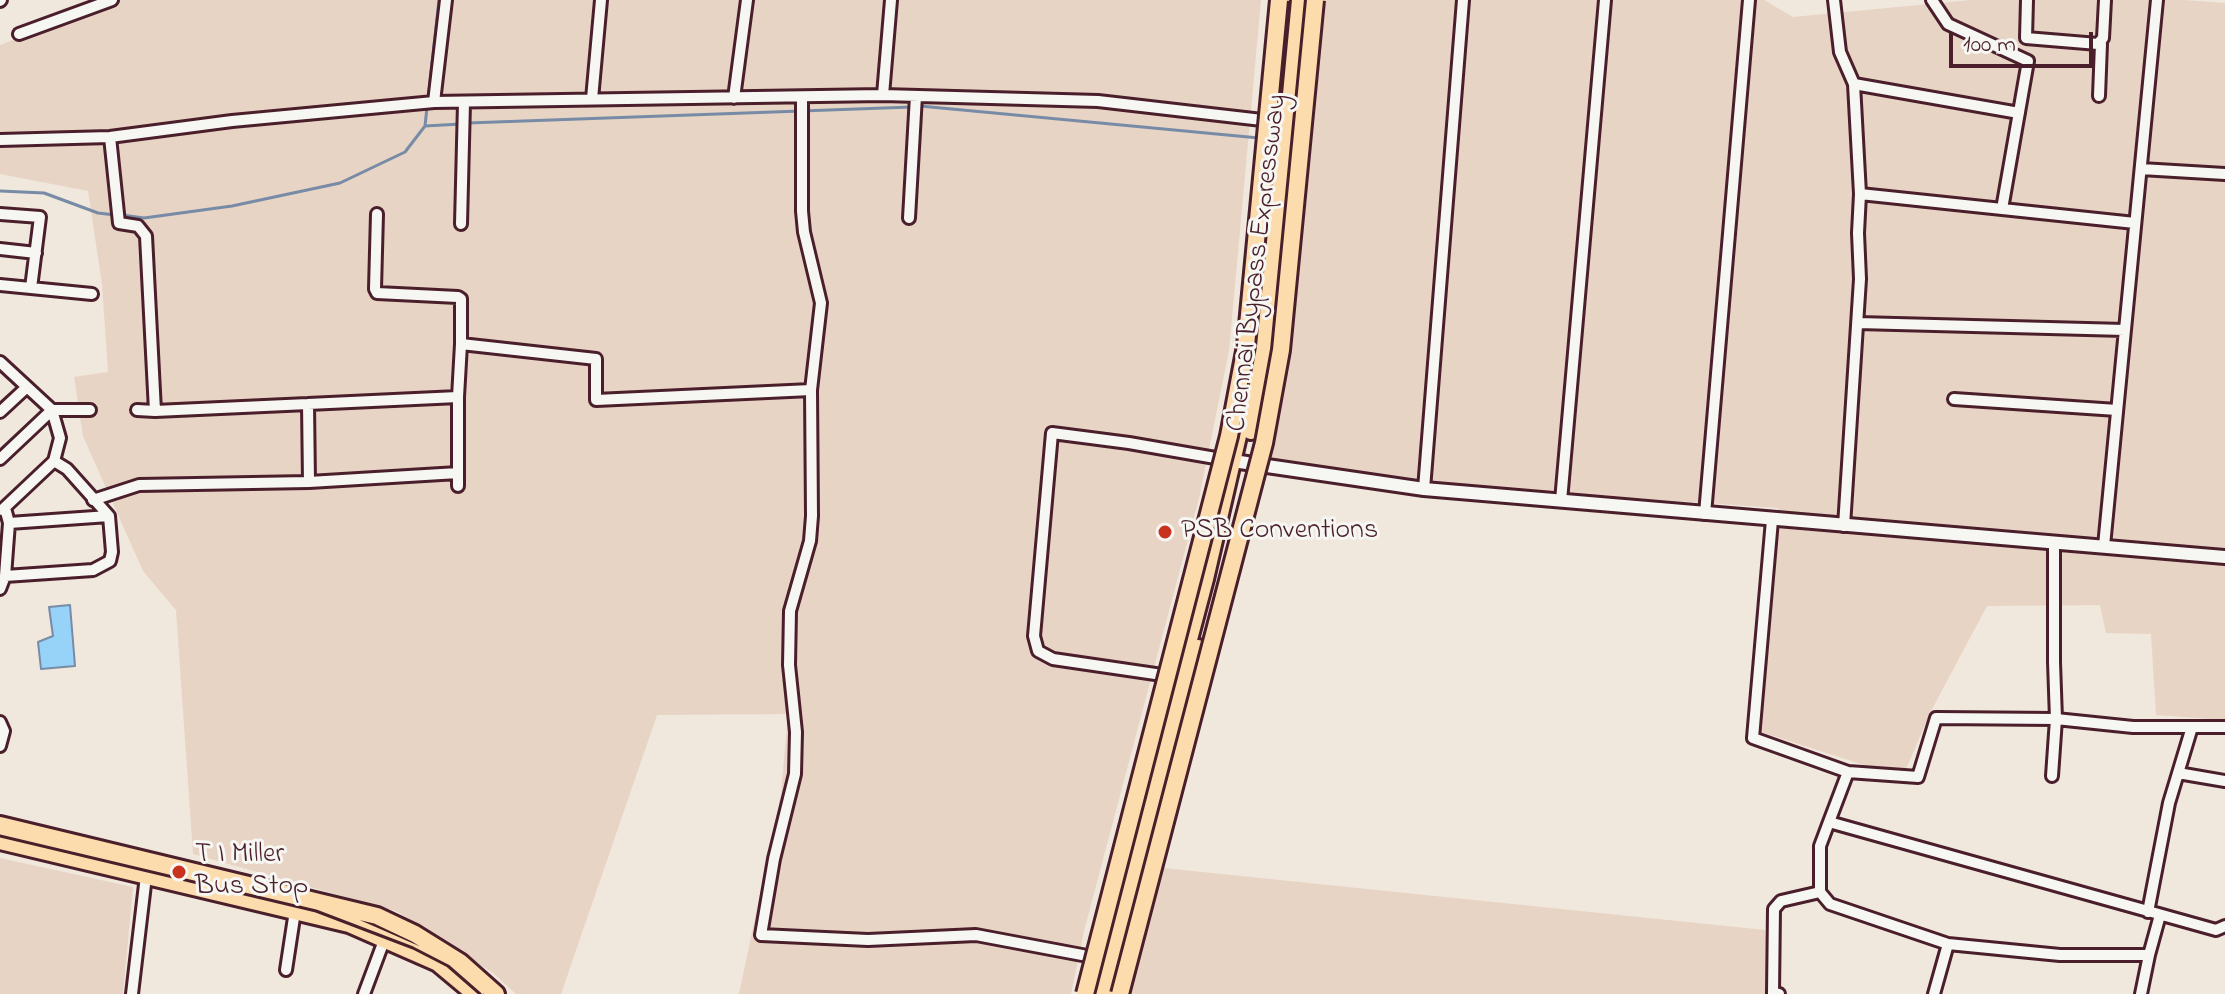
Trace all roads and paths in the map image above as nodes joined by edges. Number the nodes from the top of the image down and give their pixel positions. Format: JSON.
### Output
{"nodes":[{"id":1,"x":112,"y":0,"type":"edge"},
{"id":2,"x":446,"y":0,"type":"edge"},
{"id":3,"x":601,"y":0,"type":"edge"},
{"id":4,"x":747,"y":0,"type":"edge"},
{"id":5,"x":891,"y":0,"type":"edge"},
{"id":6,"x":1279,"y":0,"type":"edge"},
{"id":7,"x":1286,"y":0,"type":"edge"},
{"id":8,"x":1300,"y":0,"type":"edge"},
{"id":9,"x":1315,"y":0,"type":"edge"},
{"id":10,"x":1463,"y":0,"type":"edge"},
{"id":11,"x":1605,"y":0,"type":"edge"},
{"id":12,"x":1749,"y":0,"type":"edge"},
{"id":13,"x":1834,"y":0,"type":"edge"},
{"id":14,"x":1932,"y":0,"type":"edge"},
{"id":15,"x":2027,"y":0,"type":"edge"},
{"id":16,"x":2105,"y":0,"type":"edge"},
{"id":17,"x":2157,"y":0,"type":"edge"},
{"id":18,"x":19,"y":34,"type":"dead end"},
{"id":19,"x":2101,"y":44,"type":"junction"},
{"id":20,"x":1854,"y":84,"type":"junction"},
{"id":21,"x":883,"y":95,"type":"junction"},
{"id":22,"x":916,"y":96,"type":"junction"},
{"id":23,"x":2099,"y":96,"type":"dead end"},
{"id":24,"x":734,"y":98,"type":"junction"},
{"id":25,"x":592,"y":99,"type":"junction"},
{"id":26,"x":434,"y":102,"type":"junction"},
{"id":27,"x":464,"y":103,"type":"junction"},
{"id":28,"x":802,"y":106,"type":"junction"},
{"id":29,"x":2019,"y":113,"type":"junction"},
{"id":30,"x":1270,"y":121,"type":"junction"},
{"id":31,"x":110,"y":137,"type":"junction"},
{"id":32,"x":0,"y":140,"type":"edge"},
{"id":33,"x":2141,"y":169,"type":"junction"},
{"id":34,"x":2225,"y":174,"type":"edge"},
{"id":35,"x":1860,"y":194,"type":"junction"},
{"id":36,"x":2002,"y":209,"type":"junction"},
{"id":37,"x":0,"y":214,"type":"edge"},
{"id":38,"x":377,"y":214,"type":"dead end"},
{"id":39,"x":909,"y":218,"type":"dead end"},
{"id":40,"x":2135,"y":223,"type":"junction"},
{"id":41,"x":461,"y":224,"type":"dead end"},
{"id":42,"x":0,"y":249,"type":"edge"},
{"id":43,"x":36,"y":253,"type":"junction"},
{"id":44,"x":0,"y":285,"type":"edge"},
{"id":45,"x":31,"y":288,"type":"junction"},
{"id":46,"x":92,"y":294,"type":"dead end"},
{"id":47,"x":1858,"y":323,"type":"junction"},
{"id":48,"x":2125,"y":330,"type":"junction"},
{"id":49,"x":461,"y":344,"type":"junction"},
{"id":50,"x":0,"y":362,"type":"edge"},
{"id":51,"x":27,"y":387,"type":"junction"},
{"id":52,"x":811,"y":390,"type":"junction"},
{"id":53,"x":458,"y":397,"type":"junction"},
{"id":54,"x":1954,"y":399,"type":"dead end"},
{"id":55,"x":308,"y":404,"type":"junction"},
{"id":56,"x":52,"y":410,"type":"junction"},
{"id":57,"x":90,"y":410,"type":"dead end"},
{"id":58,"x":137,"y":410,"type":"dead end"},
{"id":59,"x":2117,"y":410,"type":"junction"},
{"id":60,"x":155,"y":411,"type":"junction"},
{"id":61,"x":0,"y":412,"type":"edge"},
{"id":62,"x":0,"y":459,"type":"edge"},
{"id":63,"x":54,"y":461,"type":"junction"},
{"id":64,"x":1238,"y":462,"type":"junction"},
{"id":65,"x":458,"y":473,"type":"junction"},
{"id":66,"x":309,"y":482,"type":"junction"},
{"id":67,"x":458,"y":486,"type":"dead end"},
{"id":68,"x":1424,"y":489,"type":"junction"},
{"id":69,"x":93,"y":500,"type":"junction"},
{"id":70,"x":1561,"y":501,"type":"junction"},
{"id":71,"x":2,"y":510,"type":"edge"},
{"id":72,"x":1705,"y":514,"type":"junction"},
{"id":73,"x":109,"y":516,"type":"junction"},
{"id":74,"x":1772,"y":520,"type":"junction"},
{"id":75,"x":9,"y":523,"type":"junction"},
{"id":76,"x":1844,"y":526,"type":"junction"},
{"id":77,"x":2054,"y":542,"type":"junction"},
{"id":78,"x":2104,"y":546,"type":"junction"},
{"id":79,"x":2225,"y":557,"type":"edge"},
{"id":80,"x":5,"y":576,"type":"junction"},
{"id":81,"x":0,"y":589,"type":"edge"},
{"id":82,"x":1179,"y":678,"type":"junction"},
{"id":83,"x":2056,"y":719,"type":"junction"},
{"id":84,"x":0,"y":722,"type":"edge"},
{"id":85,"x":2192,"y":727,"type":"junction"},
{"id":86,"x":2225,"y":727,"type":"edge"},
{"id":87,"x":0,"y":746,"type":"edge"},
{"id":88,"x":1848,"y":772,"type":"junction"},
{"id":89,"x":2178,"y":773,"type":"junction"},
{"id":90,"x":2052,"y":776,"type":"dead end"},
{"id":91,"x":2225,"y":781,"type":"edge"},
{"id":92,"x":1829,"y":822,"type":"junction"},
{"id":93,"x":0,"y":825,"type":"edge"},
{"id":94,"x":0,"y":841,"type":"edge"},
{"id":95,"x":146,"y":876,"type":"junction"},
{"id":96,"x":1820,"y":892,"type":"junction"},
{"id":97,"x":295,"y":911,"type":"junction"},
{"id":98,"x":2148,"y":912,"type":"junction"},
{"id":99,"x":2160,"y":915,"type":"junction"},
{"id":100,"x":2225,"y":926,"type":"edge"},
{"id":101,"x":385,"y":938,"type":"junction"},
{"id":102,"x":1948,"y":944,"type":"junction"},
{"id":103,"x":2149,"y":955,"type":"junction"},
{"id":104,"x":1104,"y":959,"type":"junction"},
{"id":105,"x":286,"y":970,"type":"dead end"},
{"id":106,"x":132,"y":994,"type":"edge"},
{"id":107,"x":364,"y":994,"type":"edge"},
{"id":108,"x":475,"y":994,"type":"edge"},
{"id":109,"x":496,"y":994,"type":"edge"},
{"id":110,"x":1085,"y":994,"type":"edge"},
{"id":111,"x":1095,"y":994,"type":"edge"},
{"id":112,"x":1110,"y":994,"type":"edge"},
{"id":113,"x":1120,"y":994,"type":"edge"},
{"id":114,"x":1779,"y":994,"type":"edge"},
{"id":115,"x":1934,"y":994,"type":"edge"},
{"id":116,"x":2141,"y":994,"type":"edge"}],
"edges":[{"from":1,"to":18,"type":"street"},
{"from":2,"to":26,"type":"street"},
{"from":3,"to":25,"type":"street"},
{"from":4,"to":24,"type":"street"},
{"from":5,"to":21,"type":"street"},
{"from":6,"to":110,"type":"main road","name":"Chennai Bypass Expressway","bridge":true},
{"from":7,"to":30,"type":"main road"},
{"from":8,"to":30,"type":"main road"},
{"from":9,"to":113,"type":"main road","name":"Chennai Bypass Expressway","bridge":true},
{"from":10,"to":68,"type":"street"},
{"from":11,"to":70,"type":"street"},
{"from":12,"to":72,"type":"street"},
{"from":13,"to":20,"type":"street"},
{"from":14,"to":29,"type":"street"},
{"from":15,"to":19,"type":"street"},
{"from":16,"to":19,"type":"street"},
{"from":17,"to":33,"type":"street"},
{"from":19,"to":23,"type":"street"},
{"from":20,"to":29,"type":"street"},
{"from":20,"to":35,"type":"street"},
{"from":21,"to":22,"type":"street"},
{"from":21,"to":28,"type":"street"},
{"from":22,"to":30,"type":"street"},
{"from":22,"to":39,"type":"street"},
{"from":24,"to":25,"type":"street"},
{"from":24,"to":28,"type":"street"},
{"from":25,"to":27,"type":"street"},
{"from":26,"to":27,"type":"street"},
{"from":26,"to":31,"type":"street"},
{"from":27,"to":41,"type":"street"},
{"from":28,"to":52,"type":"street"},
{"from":29,"to":36,"type":"street"},
{"from":30,"to":64,"type":"main road"},
{"from":31,"to":32,"type":"street"},
{"from":31,"to":60,"type":"street"},
{"from":33,"to":34,"type":"street"},
{"from":33,"to":40,"type":"street"},
{"from":35,"to":36,"type":"street"},
{"from":35,"to":47,"type":"street"},
{"from":36,"to":40,"type":"street"},
{"from":37,"to":43,"type":"street"},
{"from":38,"to":49,"type":"street"},
{"from":40,"to":48,"type":"street"},
{"from":42,"to":43,"type":"street"},
{"from":43,"to":45,"type":"street"},
{"from":44,"to":45,"type":"street"},
{"from":45,"to":46,"type":"street"},
{"from":47,"to":48,"type":"street"},
{"from":47,"to":76,"type":"street"},
{"from":48,"to":59,"type":"street"},
{"from":49,"to":52,"type":"street"},
{"from":49,"to":53,"type":"street"},
{"from":50,"to":51,"type":"street"},
{"from":51,"to":56,"type":"street"},
{"from":51,"to":61,"type":"street"},
{"from":52,"to":104,"type":"street"},
{"from":53,"to":55,"type":"street"},
{"from":53,"to":65,"type":"street"},
{"from":54,"to":59,"type":"street"},
{"from":55,"to":60,"type":"street"},
{"from":55,"to":66,"type":"street"},
{"from":56,"to":57,"type":"street"},
{"from":56,"to":62,"type":"street"},
{"from":56,"to":63,"type":"street"},
{"from":58,"to":60,"type":"street"},
{"from":59,"to":78,"type":"street"},
{"from":63,"to":69,"type":"street"},
{"from":63,"to":71,"type":"street"},
{"from":64,"to":68,"type":"street"},
{"from":64,"to":82,"type":"main road"},
{"from":64,"to":82,"type":"street"},
{"from":64,"to":112,"type":"main road"},
{"from":65,"to":66,"type":"street"},
{"from":65,"to":67,"type":"street"},
{"from":66,"to":69,"type":"street"},
{"from":68,"to":70,"type":"street"},
{"from":69,"to":73,"type":"street"},
{"from":70,"to":72,"type":"street"},
{"from":71,"to":75,"type":"street"},
{"from":72,"to":74,"type":"street"},
{"from":73,"to":75,"type":"street"},
{"from":73,"to":80,"type":"street"},
{"from":74,"to":76,"type":"street"},
{"from":74,"to":88,"type":"street"},
{"from":75,"to":80,"type":"street"},
{"from":76,"to":77,"type":"street"},
{"from":77,"to":78,"type":"street"},
{"from":77,"to":83,"type":"street"},
{"from":78,"to":79,"type":"street"},
{"from":80,"to":81,"type":"street"},
{"from":82,"to":104,"type":"main road"},
{"from":83,"to":85,"type":"street"},
{"from":83,"to":88,"type":"street"},
{"from":83,"to":90,"type":"street"},
{"from":84,"to":87,"type":"street"},
{"from":85,"to":86,"type":"street"},
{"from":85,"to":89,"type":"street"},
{"from":88,"to":92,"type":"street"},
{"from":89,"to":91,"type":"street"},
{"from":89,"to":98,"type":"street"},
{"from":92,"to":96,"type":"street"},
{"from":92,"to":98,"type":"street"},
{"from":93,"to":109,"type":"main road"},
{"from":94,"to":95,"type":"main road"},
{"from":95,"to":97,"type":"main road"},
{"from":95,"to":106,"type":"street"},
{"from":96,"to":102,"type":"street"},
{"from":96,"to":114,"type":"street"},
{"from":97,"to":101,"type":"main road"},
{"from":97,"to":105,"type":"street"},
{"from":98,"to":99,"type":"street"},
{"from":99,"to":100,"type":"street"},
{"from":99,"to":103,"type":"street"},
{"from":101,"to":107,"type":"street"},
{"from":101,"to":108,"type":"main road"},
{"from":102,"to":103,"type":"street"},
{"from":102,"to":115,"type":"street"},
{"from":103,"to":116,"type":"street"},
{"from":104,"to":111,"type":"main road"}]}
